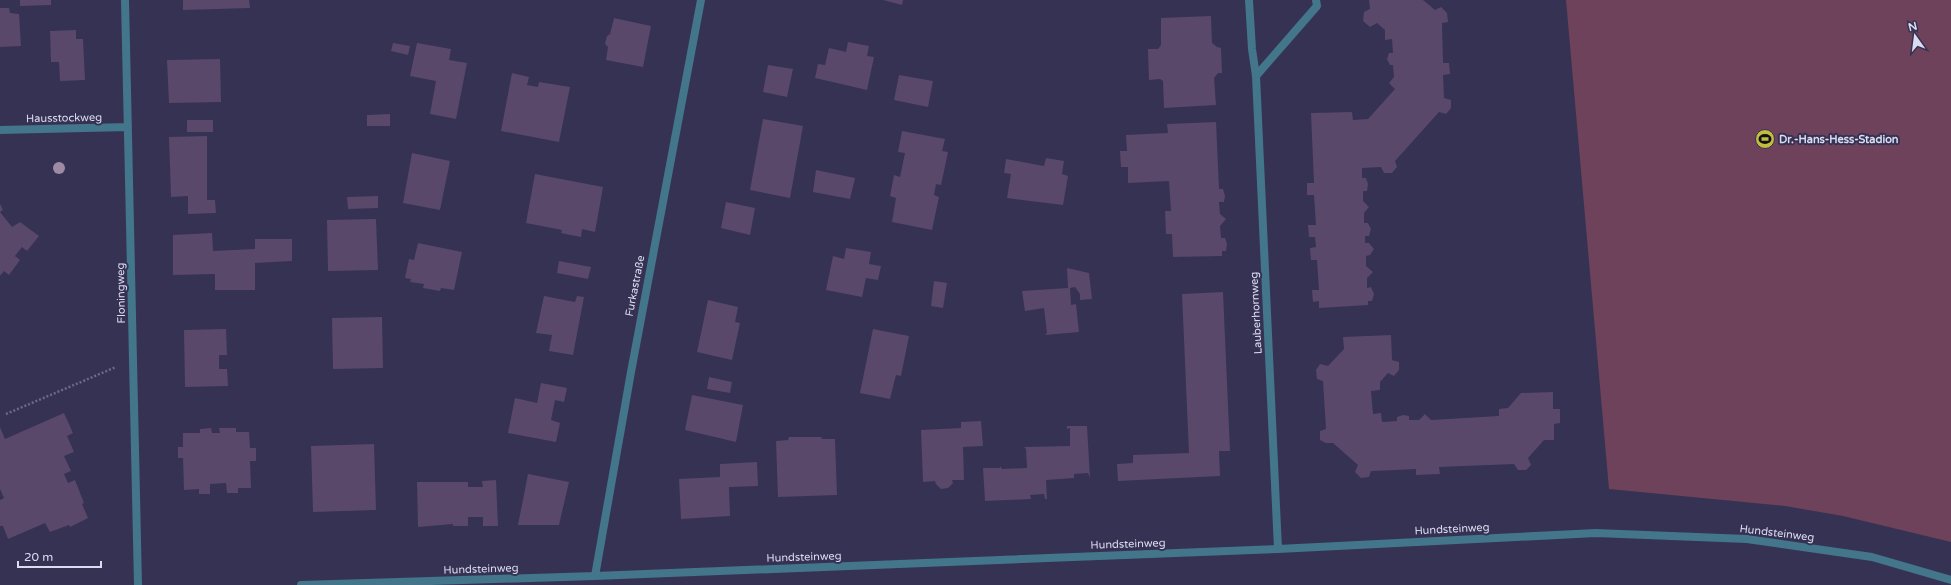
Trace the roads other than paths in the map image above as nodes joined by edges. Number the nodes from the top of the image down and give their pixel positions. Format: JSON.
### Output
{"nodes":[{"id":1,"x":125,"y":0,"type":"edge"},
{"id":2,"x":701,"y":0,"type":"edge"},
{"id":3,"x":1249,"y":0,"type":"edge"},
{"id":4,"x":1316,"y":0,"type":"edge"},
{"id":5,"x":1256,"y":76,"type":"junction"},
{"id":6,"x":128,"y":127,"type":"junction"},
{"id":7,"x":0,"y":130,"type":"edge"},
{"id":8,"x":1278,"y":549,"type":"junction"},
{"id":9,"x":595,"y":576,"type":"junction"},
{"id":10,"x":1951,"y":580,"type":"edge"},
{"id":11,"x":138,"y":585,"type":"edge"},
{"id":12,"x":302,"y":585,"type":"edge"}],
"edges":[{"from":1,"to":6,"type":"street","name":"Floningweg"},
{"from":2,"to":9,"type":"street","name":"Furkastraße"},
{"from":3,"to":5,"type":"street","name":"Lauberhornweg"},
{"from":4,"to":5,"type":"street"},
{"from":5,"to":8,"type":"street","name":"Lauberhornweg"},
{"from":6,"to":7,"type":"street","name":"Hausstockweg"},
{"from":6,"to":11,"type":"street","name":"Floningweg"},
{"from":8,"to":9,"type":"street","name":"Hundsteinweg"},
{"from":8,"to":10,"type":"street","name":"Hundsteinweg"},
{"from":9,"to":12,"type":"street","name":"Hundsteinweg"}]}
